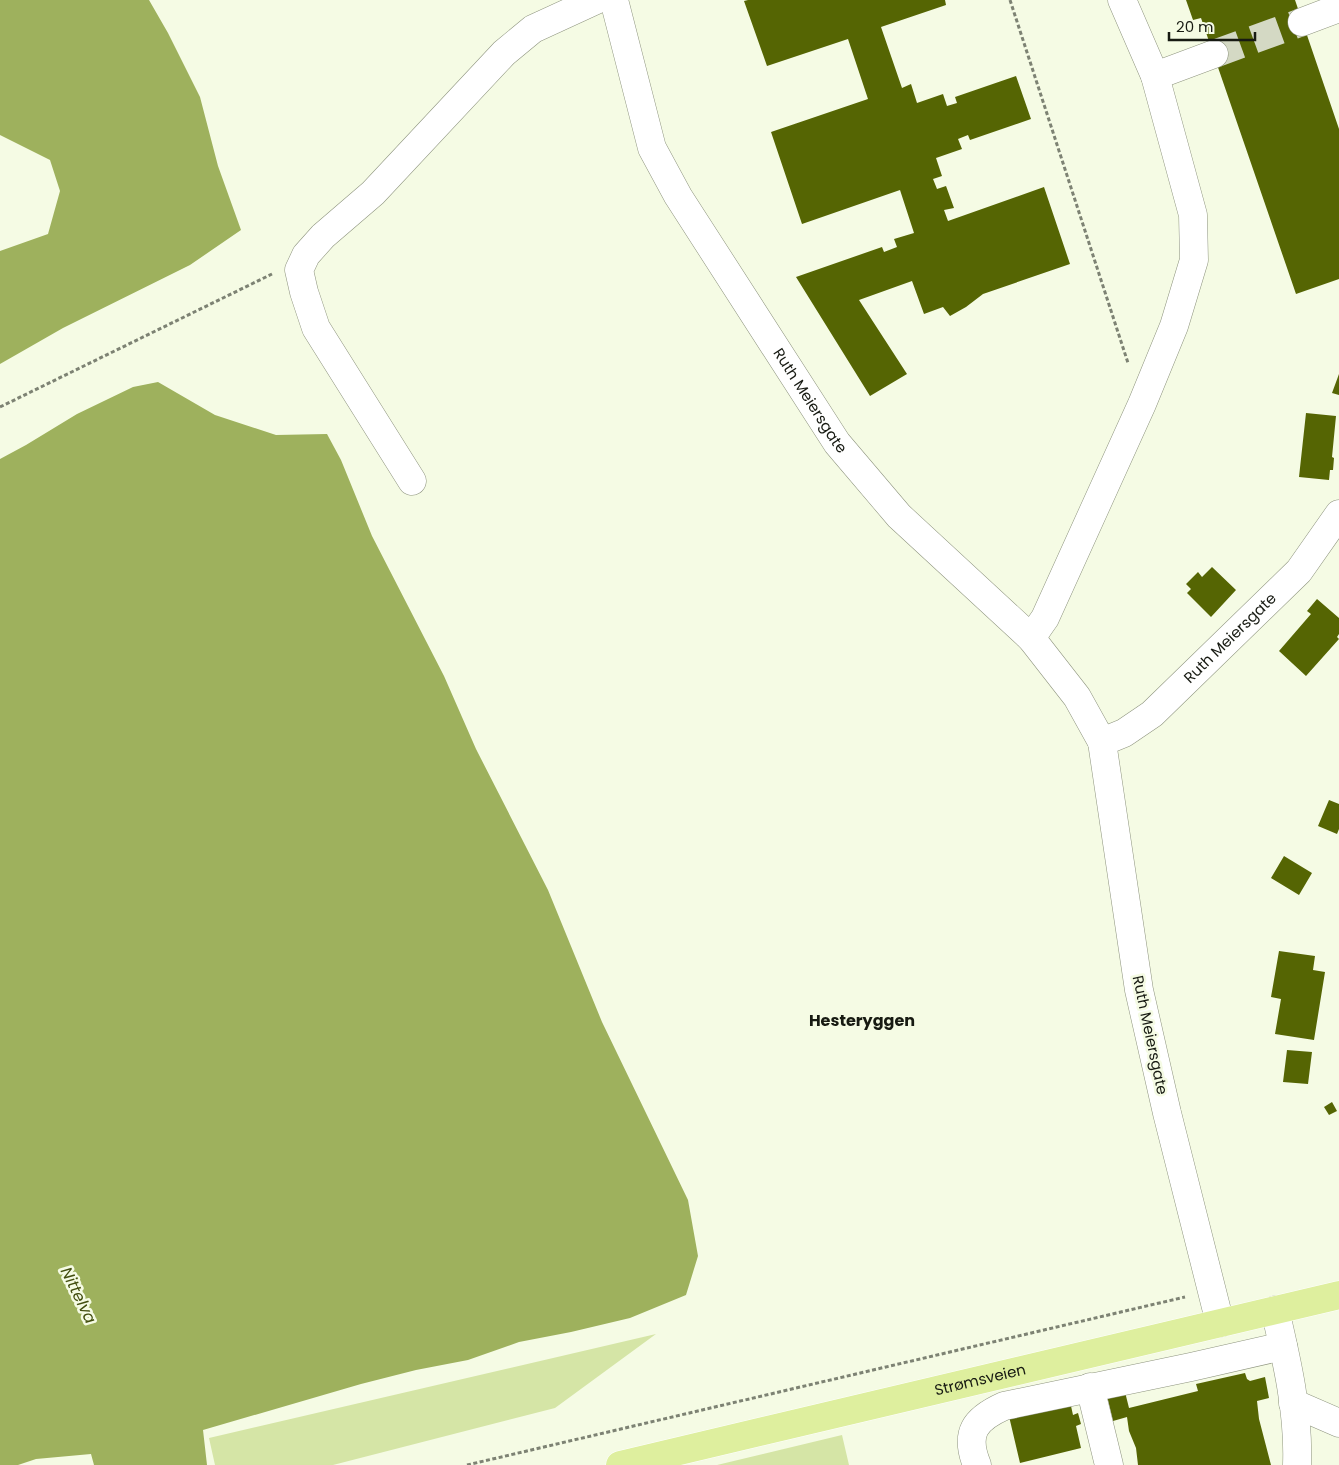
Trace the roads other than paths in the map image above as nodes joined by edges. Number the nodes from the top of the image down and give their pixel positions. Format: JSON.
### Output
{"nodes":[{"id":1,"x":596,"y":0,"type":"edge"},
{"id":2,"x":614,"y":0,"type":"edge"},
{"id":3,"x":1122,"y":0,"type":"edge"},
{"id":4,"x":1339,"y":8,"type":"edge"},
{"id":5,"x":1302,"y":22,"type":"tunnel mouth"},
{"id":6,"x":1214,"y":54,"type":"tunnel mouth"},
{"id":7,"x":1155,"y":76,"type":"junction"},
{"id":8,"x":412,"y":481,"type":"dead end"},
{"id":9,"x":1339,"y":514,"type":"edge"},
{"id":10,"x":1031,"y":638,"type":"junction"},
{"id":11,"x":1102,"y":742,"type":"junction"},
{"id":12,"x":1339,"y":1295,"type":"edge"},
{"id":13,"x":1275,"y":1310,"type":"junction"},
{"id":14,"x":1220,"y":1323,"type":"junction"},
{"id":15,"x":1283,"y":1346,"type":"junction"},
{"id":16,"x":1090,"y":1388,"type":"junction"},
{"id":17,"x":1293,"y":1403,"type":"junction"},
{"id":18,"x":1339,"y":1423,"type":"edge"},
{"id":19,"x":620,"y":1465,"type":"edge"},
{"id":20,"x":977,"y":1465,"type":"edge"},
{"id":21,"x":1109,"y":1465,"type":"edge"},
{"id":22,"x":1297,"y":1465,"type":"edge"}],
"edges":[{"from":1,"to":8,"type":"street"},
{"from":2,"to":10,"type":"street","name":"Ruth Meiersgate"},
{"from":3,"to":7,"type":"street"},
{"from":4,"to":5,"type":"street"},
{"from":6,"to":7,"type":"street"},
{"from":7,"to":10,"type":"street"},
{"from":9,"to":11,"type":"street","name":"Ruth Meiersgate"},
{"from":10,"to":11,"type":"street","name":"Ruth Meiersgate"},
{"from":11,"to":14,"type":"street","name":"Ruth Meiersgate"},
{"from":12,"to":13,"type":"main road","name":"Strømsveien"},
{"from":13,"to":14,"type":"main road","name":"Strømsveien"},
{"from":13,"to":15,"type":"street"},
{"from":14,"to":19,"type":"main road","name":"Strømsveien"},
{"from":15,"to":16,"type":"street"},
{"from":15,"to":17,"type":"street"},
{"from":16,"to":20,"type":"street"},
{"from":16,"to":21,"type":"street"},
{"from":17,"to":18,"type":"street"},
{"from":17,"to":22,"type":"street"}]}
